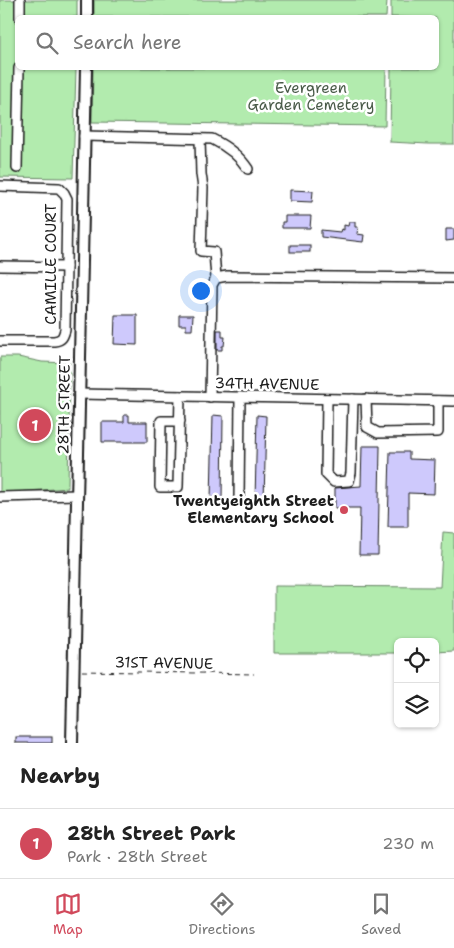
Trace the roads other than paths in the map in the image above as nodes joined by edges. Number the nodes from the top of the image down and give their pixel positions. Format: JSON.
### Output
{"nodes":[{"id":1,"x":20,"y":0,"type":"edge"},
{"id":2,"x":87,"y":0,"type":"edge"},
{"id":3,"x":20,"y":15,"type":"edge"},
{"id":4,"x":87,"y":15,"type":"edge"},
{"id":5,"x":19,"y":70,"type":"edge"},
{"id":6,"x":86,"y":70,"type":"edge"},
{"id":7,"x":84,"y":136,"type":"junction"},
{"id":8,"x":200,"y":139,"type":"junction"},
{"id":9,"x":17,"y":168,"type":"dead end"},
{"id":10,"x":248,"y":169,"type":"dead end"},
{"id":11,"x":0,"y":186,"type":"edge"},
{"id":12,"x":0,"y":266,"type":"edge"},
{"id":13,"x":66,"y":267,"type":"junction"},
{"id":14,"x":216,"y":278,"type":"junction"},
{"id":15,"x":454,"y":278,"type":"edge"},
{"id":16,"x":0,"y":341,"type":"edge"},
{"id":17,"x":79,"y":394,"type":"junction"},
{"id":18,"x":180,"y":396,"type":"junction"},
{"id":19,"x":210,"y":396,"type":"junction"},
{"id":20,"x":240,"y":397,"type":"junction"},
{"id":21,"x":327,"y":399,"type":"junction"},
{"id":22,"x":354,"y":399,"type":"junction"},
{"id":23,"x":366,"y":399,"type":"junction"},
{"id":24,"x":438,"y":401,"type":"junction"},
{"id":25,"x":454,"y":401,"type":"edge"},
{"id":26,"x":180,"y":420,"type":"junction"},
{"id":27,"x":77,"y":495,"type":"junction"},
{"id":28,"x":0,"y":498,"type":"edge"},
{"id":29,"x":239,"y":498,"type":"dead end"},
{"id":30,"x":72,"y":743,"type":"edge"}],
"edges":[{"from":1,"to":3,"type":"street"},
{"from":2,"to":4,"type":"main road"},
{"from":5,"to":9,"type":"street"},
{"from":6,"to":7,"type":"main road","name":"28TH STREET"},
{"from":7,"to":8,"type":"street"},
{"from":7,"to":17,"type":"main road","name":"28TH STREET"},
{"from":8,"to":10,"type":"street"},
{"from":8,"to":14,"type":"street"},
{"from":11,"to":13,"type":"street","name":"CAMILLE COURT"},
{"from":12,"to":13,"type":"street"},
{"from":13,"to":16,"type":"street","name":"CAMILLE COURT"},
{"from":14,"to":15,"type":"street"},
{"from":14,"to":19,"type":"street"},
{"from":17,"to":18,"type":"street","name":"34TH AVENUE"},
{"from":17,"to":27,"type":"main road","name":"28TH STREET"},
{"from":18,"to":19,"type":"street","name":"34TH AVENUE"},
{"from":18,"to":26,"type":"street"},
{"from":19,"to":20,"type":"street","name":"34TH AVENUE"},
{"from":20,"to":21,"type":"street","name":"34TH AVENUE"},
{"from":20,"to":29,"type":"street"},
{"from":21,"to":22,"type":"street","name":"34TH AVENUE"},
{"from":21,"to":22,"type":"street"},
{"from":22,"to":23,"type":"street","name":"34TH AVENUE"},
{"from":23,"to":24,"type":"street","name":"34TH AVENUE"},
{"from":23,"to":24,"type":"street"},
{"from":24,"to":25,"type":"street","name":"34TH AVENUE"},
{"from":26,"to":26,"type":"street"},
{"from":27,"to":28,"type":"street"},
{"from":27,"to":30,"type":"main road","name":"28TH STREET"}]}
